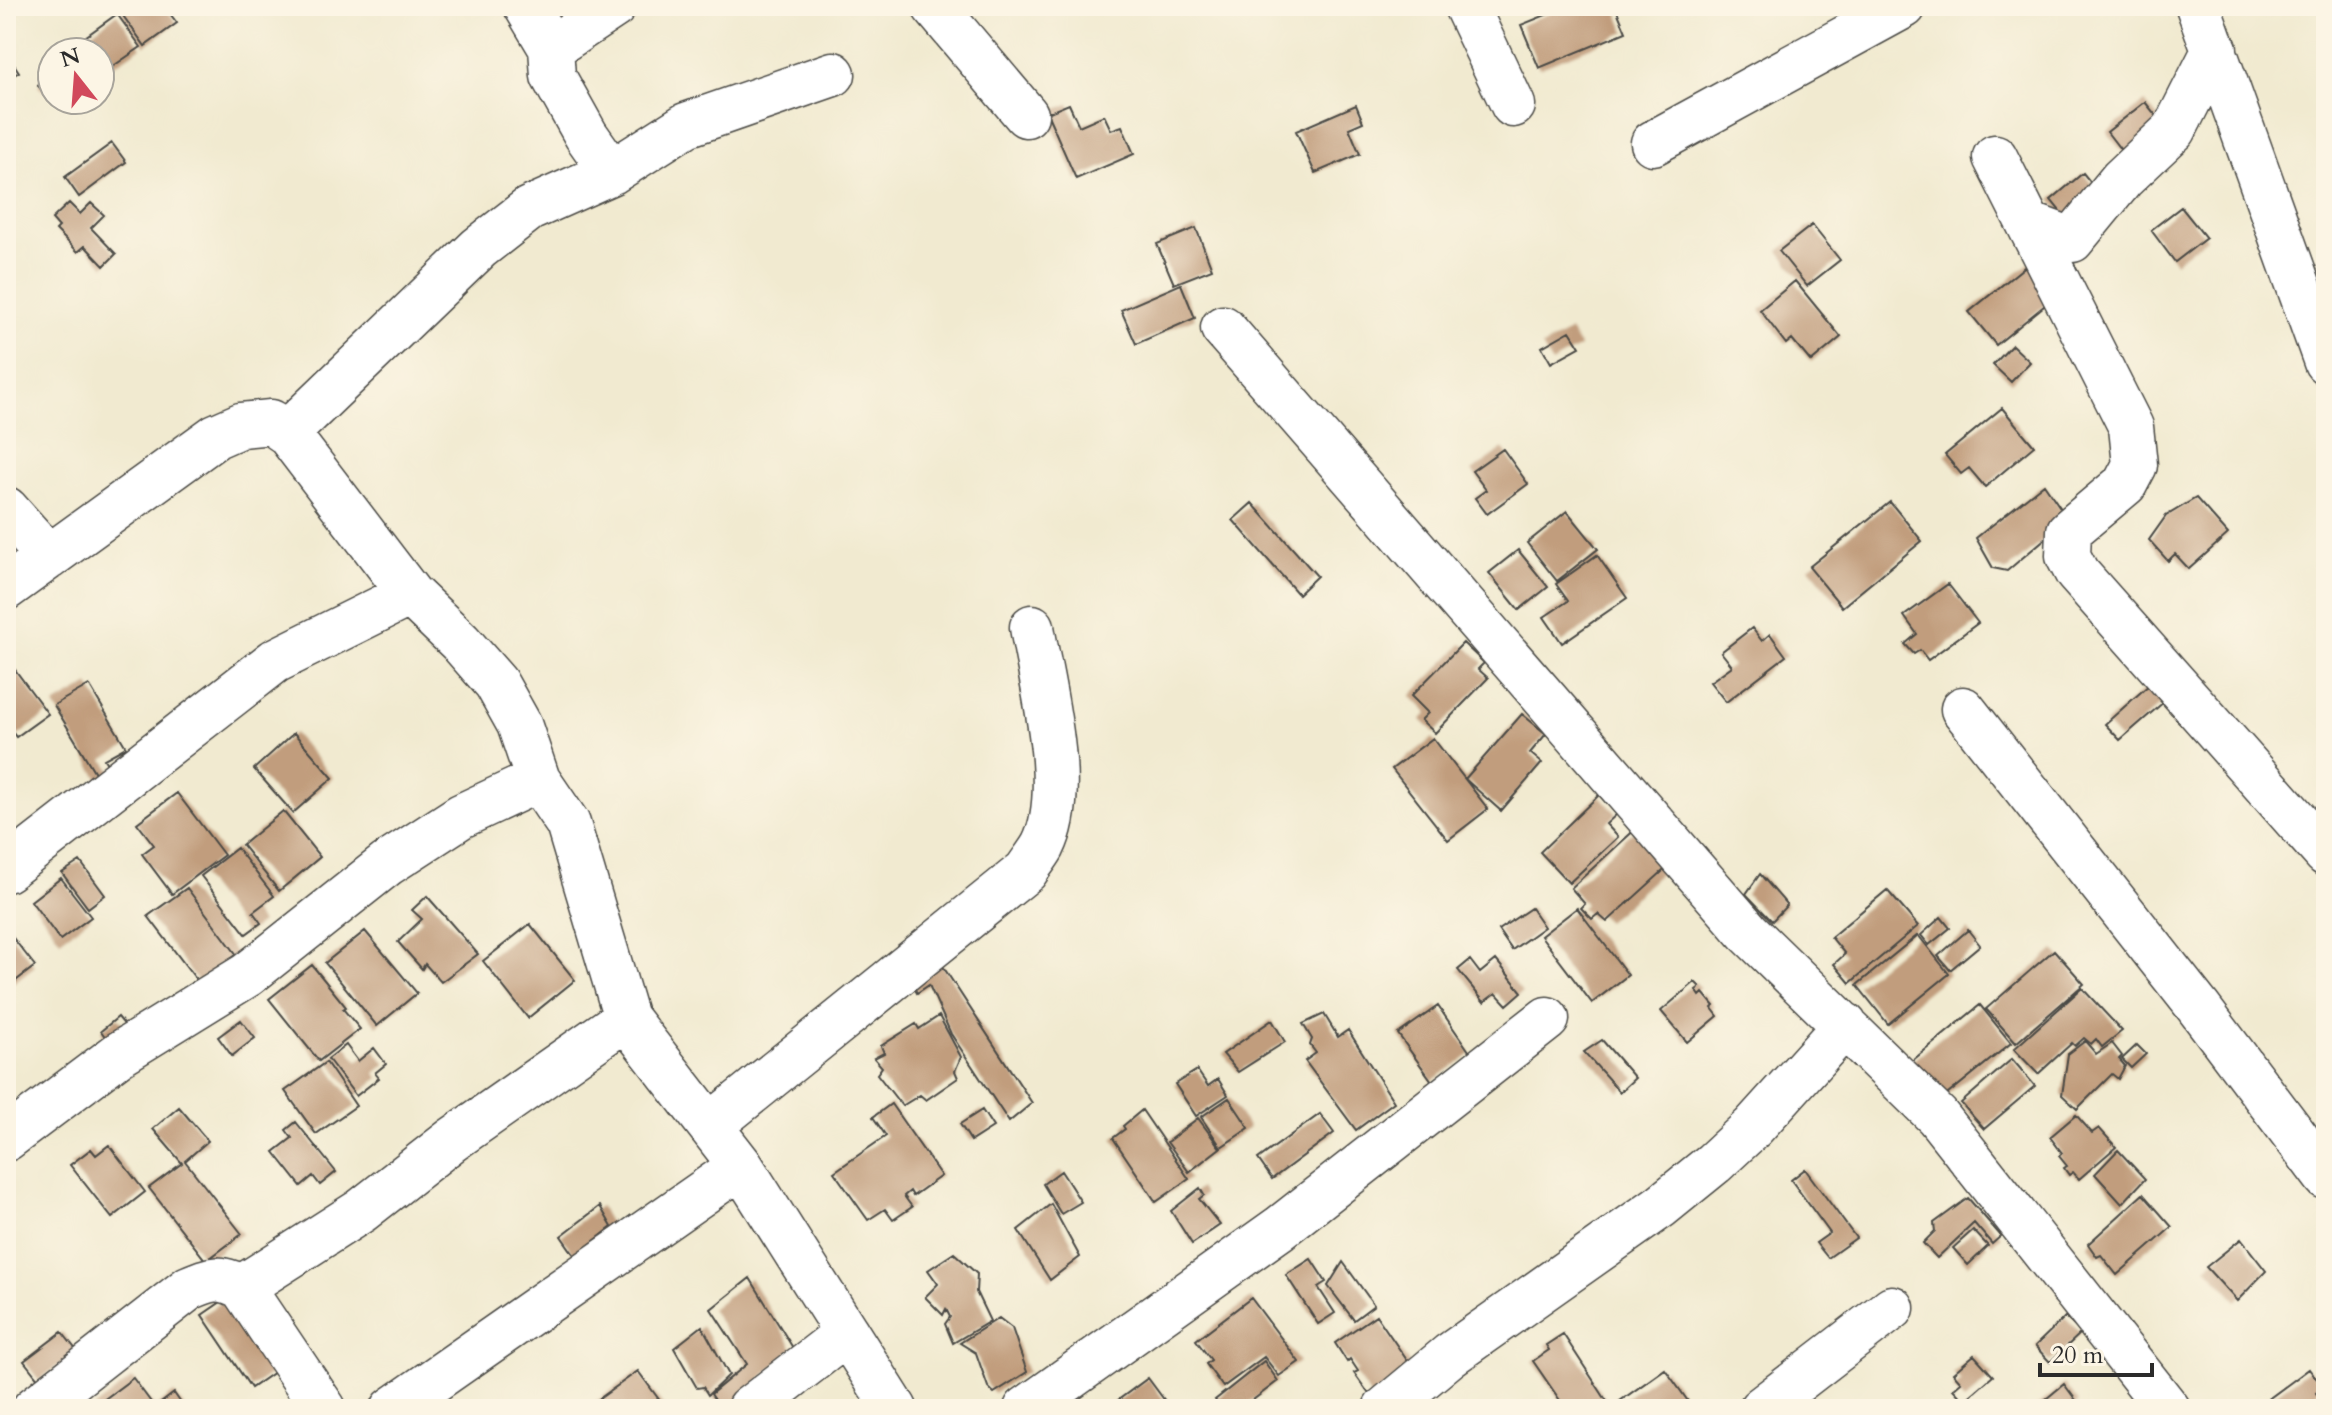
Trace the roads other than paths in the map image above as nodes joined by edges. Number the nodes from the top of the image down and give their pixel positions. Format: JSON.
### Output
{"nodes":[{"id":1,"x":526,"y":6,"type":"edge"},
{"id":2,"x":614,"y":6,"type":"edge"},
{"id":3,"x":934,"y":6,"type":"edge"},
{"id":4,"x":1466,"y":6,"type":"edge"},
{"id":5,"x":1904,"y":6,"type":"edge"},
{"id":6,"x":2198,"y":6,"type":"edge"},
{"id":7,"x":551,"y":48,"type":"junction"},
{"id":8,"x":2215,"y":49,"type":"junction"},
{"id":9,"x":833,"y":74,"type":"dead end"},
{"id":10,"x":1513,"y":105,"type":"dead end"},
{"id":11,"x":1026,"y":115,"type":"dead end"},
{"id":12,"x":1653,"y":143,"type":"dead end"},
{"id":13,"x":1995,"y":157,"type":"dead end"},
{"id":14,"x":612,"y":172,"type":"junction"},
{"id":15,"x":2029,"y":224,"type":"junction"},
{"id":16,"x":1223,"y":328,"type":"dead end"},
{"id":17,"x":2326,"y":362,"type":"edge"},
{"id":18,"x":287,"y":433,"type":"junction"},
{"id":19,"x":6,"y":509,"type":"edge"},
{"id":20,"x":49,"y":557,"type":"junction"},
{"id":21,"x":6,"y":588,"type":"edge"},
{"id":22,"x":410,"y":594,"type":"junction"},
{"id":23,"x":1032,"y":627,"type":"dead end"},
{"id":24,"x":1963,"y":709,"type":"dead end"},
{"id":25,"x":538,"y":780,"type":"junction"},
{"id":26,"x":2326,"y":854,"type":"edge"},
{"id":27,"x":6,"y":870,"type":"edge"},
{"id":28,"x":626,"y":1018,"type":"junction"},
{"id":29,"x":1547,"y":1019,"type":"dead end"},
{"id":30,"x":1845,"y":1025,"type":"junction"},
{"id":31,"x":711,"y":1125,"type":"junction"},
{"id":32,"x":6,"y":1139,"type":"edge"},
{"id":33,"x":741,"y":1166,"type":"junction"},
{"id":34,"x":2326,"y":1177,"type":"edge"},
{"id":35,"x":242,"y":1287,"type":"junction"},
{"id":36,"x":1892,"y":1308,"type":"dead end"},
{"id":37,"x":847,"y":1333,"type":"junction"},
{"id":38,"x":34,"y":1409,"type":"edge"},
{"id":39,"x":324,"y":1409,"type":"edge"},
{"id":40,"x":393,"y":1409,"type":"edge"},
{"id":41,"x":749,"y":1409,"type":"edge"},
{"id":42,"x":895,"y":1409,"type":"edge"},
{"id":43,"x":1026,"y":1409,"type":"edge"},
{"id":44,"x":1385,"y":1409,"type":"edge"},
{"id":45,"x":1761,"y":1409,"type":"edge"},
{"id":46,"x":2168,"y":1409,"type":"edge"}],
"edges":[{"from":1,"to":7,"type":"street"},
{"from":2,"to":7,"type":"street"},
{"from":3,"to":11,"type":"street"},
{"from":4,"to":10,"type":"street"},
{"from":5,"to":12,"type":"street"},
{"from":6,"to":8,"type":"street"},
{"from":7,"to":14,"type":"street"},
{"from":8,"to":15,"type":"street"},
{"from":8,"to":17,"type":"street"},
{"from":9,"to":14,"type":"street"},
{"from":13,"to":15,"type":"street"},
{"from":14,"to":18,"type":"street"},
{"from":15,"to":26,"type":"street"},
{"from":16,"to":30,"type":"street"},
{"from":18,"to":20,"type":"street"},
{"from":18,"to":22,"type":"street"},
{"from":19,"to":20,"type":"street"},
{"from":20,"to":21,"type":"street"},
{"from":22,"to":25,"type":"street"},
{"from":22,"to":27,"type":"street"},
{"from":23,"to":31,"type":"street"},
{"from":24,"to":34,"type":"street"},
{"from":25,"to":28,"type":"street"},
{"from":25,"to":32,"type":"street"},
{"from":28,"to":31,"type":"street"},
{"from":28,"to":35,"type":"street"},
{"from":29,"to":43,"type":"street"},
{"from":30,"to":44,"type":"street"},
{"from":30,"to":46,"type":"street"},
{"from":31,"to":33,"type":"street"},
{"from":33,"to":37,"type":"street"},
{"from":33,"to":40,"type":"street"},
{"from":35,"to":38,"type":"street"},
{"from":35,"to":39,"type":"street"},
{"from":36,"to":45,"type":"street"},
{"from":37,"to":41,"type":"street"},
{"from":37,"to":42,"type":"street"}]}
